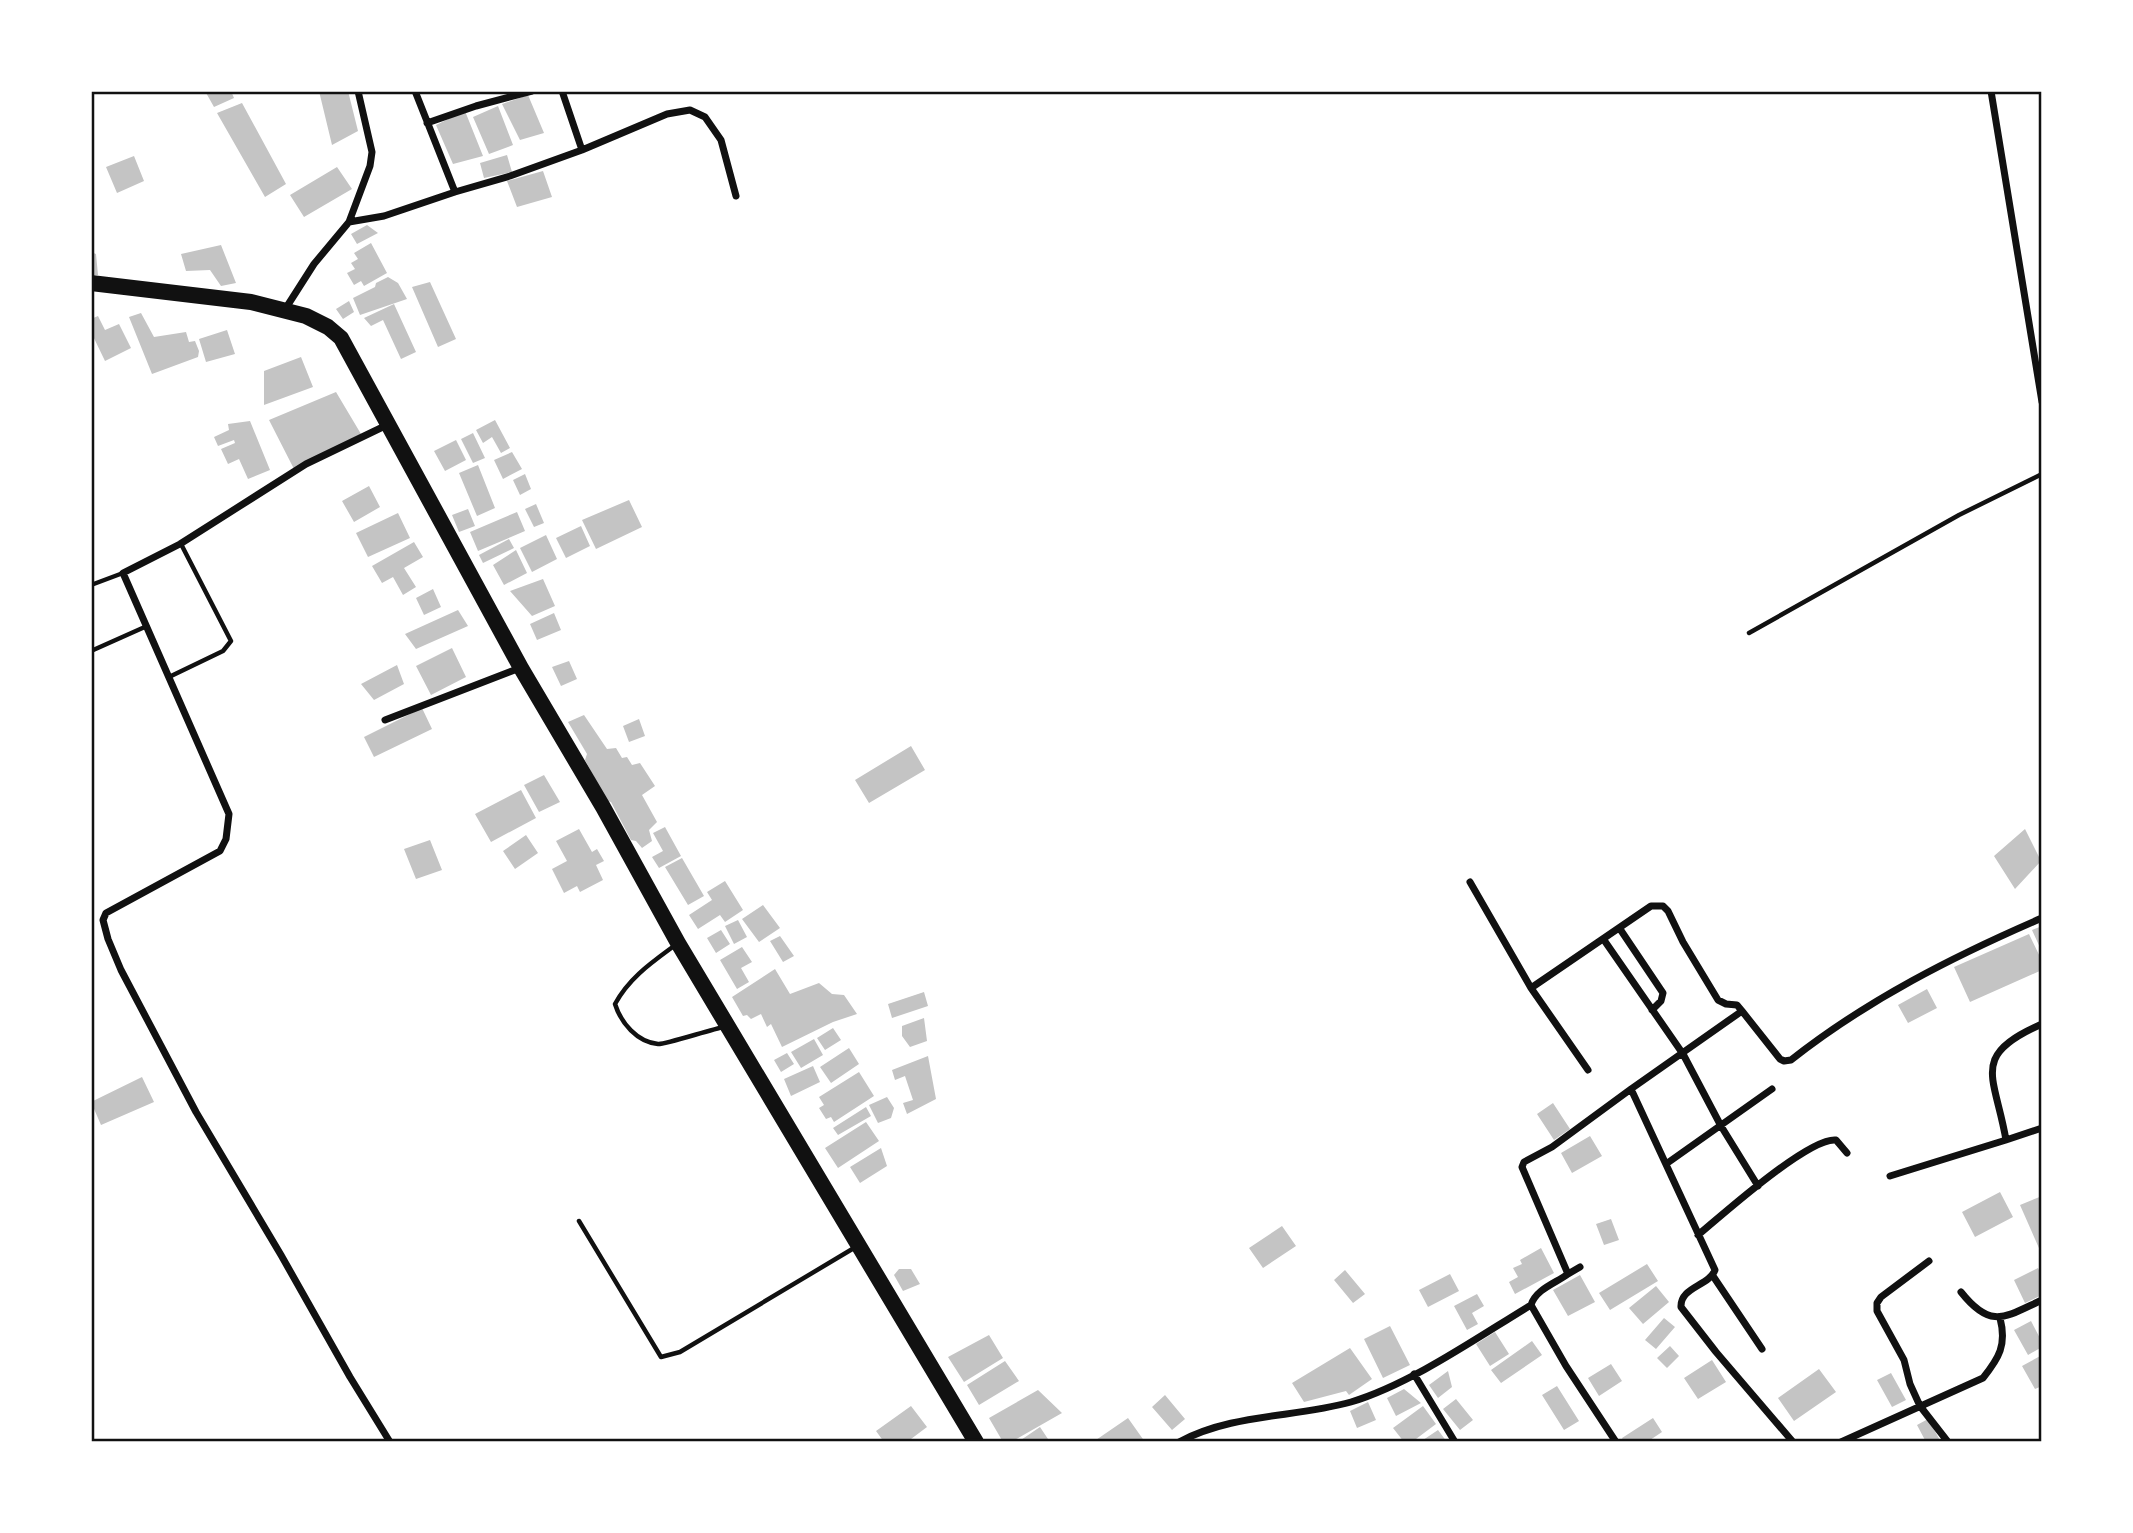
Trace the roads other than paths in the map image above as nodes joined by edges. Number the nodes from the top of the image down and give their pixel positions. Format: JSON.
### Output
{"nodes":[{"id":1,"x":358,"y":91,"type":"edge"},
{"id":2,"x":415,"y":91,"type":"edge"},
{"id":3,"x":532,"y":91,"type":"edge"},
{"id":4,"x":562,"y":91,"type":"edge"},
{"id":5,"x":1991,"y":91,"type":"edge"},
{"id":6,"x":427,"y":123,"type":"junction"},
{"id":7,"x":582,"y":150,"type":"junction"},
{"id":8,"x":455,"y":191,"type":"junction"},
{"id":9,"x":736,"y":196,"type":"dead end"},
{"id":10,"x":349,"y":222,"type":"junction"},
{"id":11,"x":91,"y":283,"type":"edge"},
{"id":12,"x":284,"y":311,"type":"junction"},
{"id":13,"x":2042,"y":402,"type":"edge"},
{"id":14,"x":388,"y":425,"type":"junction"},
{"id":15,"x":2042,"y":474,"type":"edge"},
{"id":16,"x":180,"y":544,"type":"junction"},
{"id":17,"x":123,"y":573,"type":"junction"},
{"id":18,"x":91,"y":585,"type":"edge"},
{"id":19,"x":147,"y":625,"type":"junction"},
{"id":20,"x":1749,"y":633,"type":"dead end"},
{"id":21,"x":91,"y":651,"type":"edge"},
{"id":22,"x":521,"y":668,"type":"junction"},
{"id":23,"x":170,"y":677,"type":"junction"},
{"id":24,"x":385,"y":720,"type":"dead end"},
{"id":25,"x":1469,"y":882,"type":"dead end"},
{"id":26,"x":2042,"y":918,"type":"edge"},
{"id":27,"x":1620,"y":929,"type":"junction"},
{"id":28,"x":1604,"y":940,"type":"junction"},
{"id":29,"x":678,"y":943,"type":"junction"},
{"id":30,"x":1531,"y":988,"type":"junction"},
{"id":31,"x":1652,"y":1010,"type":"junction"},
{"id":32,"x":1742,"y":1010,"type":"junction"},
{"id":33,"x":2042,"y":1024,"type":"edge"},
{"id":34,"x":728,"y":1026,"type":"junction"},
{"id":35,"x":1683,"y":1054,"type":"junction"},
{"id":36,"x":1588,"y":1070,"type":"dead end"},
{"id":37,"x":1631,"y":1089,"type":"junction"},
{"id":38,"x":1772,"y":1090,"type":"dead end"},
{"id":39,"x":1721,"y":1126,"type":"junction"},
{"id":40,"x":2042,"y":1128,"type":"edge"},
{"id":41,"x":2006,"y":1140,"type":"junction"},
{"id":42,"x":1847,"y":1153,"type":"dead end"},
{"id":43,"x":1666,"y":1164,"type":"junction"},
{"id":44,"x":1889,"y":1176,"type":"dead end"},
{"id":45,"x":1758,"y":1186,"type":"junction"},
{"id":46,"x":579,"y":1221,"type":"dead end"},
{"id":47,"x":1698,"y":1235,"type":"junction"},
{"id":48,"x":858,"y":1246,"type":"junction"},
{"id":49,"x":1929,"y":1261,"type":"dead end"},
{"id":50,"x":1580,"y":1267,"type":"dead end"},
{"id":51,"x":1568,"y":1274,"type":"junction"},
{"id":52,"x":1713,"y":1276,"type":"junction"},
{"id":53,"x":1961,"y":1292,"type":"dead end"},
{"id":54,"x":2042,"y":1300,"type":"edge"},
{"id":55,"x":1531,"y":1305,"type":"junction"},
{"id":56,"x":2000,"y":1318,"type":"junction"},
{"id":57,"x":1762,"y":1349,"type":"dead end"},
{"id":58,"x":1413,"y":1374,"type":"junction"},
{"id":59,"x":1920,"y":1406,"type":"junction"},
{"id":60,"x":390,"y":1442,"type":"edge"},
{"id":61,"x":976,"y":1442,"type":"edge"},
{"id":62,"x":1179,"y":1442,"type":"edge"},
{"id":63,"x":1455,"y":1442,"type":"edge"},
{"id":64,"x":1616,"y":1442,"type":"edge"},
{"id":65,"x":1793,"y":1442,"type":"edge"},
{"id":66,"x":1841,"y":1442,"type":"edge"},
{"id":67,"x":1948,"y":1442,"type":"edge"}],
"edges":[{"from":1,"to":10,"type":"street"},
{"from":2,"to":6,"type":"street"},
{"from":3,"to":6,"type":"street"},
{"from":4,"to":7,"type":"street"},
{"from":5,"to":13,"type":"street"},
{"from":6,"to":8,"type":"street"},
{"from":7,"to":8,"type":"street"},
{"from":7,"to":9,"type":"street"},
{"from":8,"to":10,"type":"street"},
{"from":10,"to":12,"type":"street"},
{"from":11,"to":12,"type":"highway"},
{"from":12,"to":14,"type":"highway"},
{"from":14,"to":16,"type":"street"},
{"from":14,"to":22,"type":"highway"},
{"from":15,"to":20,"type":"lane"},
{"from":16,"to":17,"type":"street"},
{"from":16,"to":23,"type":"lane"},
{"from":17,"to":18,"type":"lane"},
{"from":17,"to":19,"type":"street"},
{"from":19,"to":21,"type":"lane"},
{"from":19,"to":23,"type":"street"},
{"from":22,"to":24,"type":"street"},
{"from":22,"to":29,"type":"highway"},
{"from":23,"to":60,"type":"street"},
{"from":25,"to":30,"type":"street"},
{"from":26,"to":32,"type":"street"},
{"from":27,"to":28,"type":"street"},
{"from":27,"to":31,"type":"street"},
{"from":27,"to":32,"type":"street"},
{"from":28,"to":30,"type":"street"},
{"from":28,"to":31,"type":"street"},
{"from":29,"to":34,"type":"highway"},
{"from":29,"to":34,"type":"lane"},
{"from":30,"to":36,"type":"street"},
{"from":31,"to":35,"type":"street"},
{"from":32,"to":35,"type":"street"},
{"from":33,"to":41,"type":"street"},
{"from":34,"to":48,"type":"highway"},
{"from":35,"to":37,"type":"street"},
{"from":35,"to":39,"type":"street"},
{"from":37,"to":43,"type":"street"},
{"from":37,"to":51,"type":"street"},
{"from":38,"to":39,"type":"street"},
{"from":39,"to":43,"type":"street"},
{"from":39,"to":45,"type":"street"},
{"from":40,"to":41,"type":"street"},
{"from":41,"to":44,"type":"street"},
{"from":42,"to":45,"type":"street"},
{"from":43,"to":47,"type":"street"},
{"from":45,"to":47,"type":"street"},
{"from":46,"to":48,"type":"lane"},
{"from":47,"to":52,"type":"street"},
{"from":48,"to":61,"type":"highway"},
{"from":49,"to":59,"type":"street"},
{"from":50,"to":51,"type":"street"},
{"from":51,"to":55,"type":"street"},
{"from":52,"to":57,"type":"street"},
{"from":52,"to":65,"type":"street"},
{"from":53,"to":56,"type":"street"},
{"from":54,"to":56,"type":"street"},
{"from":55,"to":58,"type":"street"},
{"from":55,"to":64,"type":"street"},
{"from":56,"to":59,"type":"street"},
{"from":58,"to":62,"type":"street"},
{"from":58,"to":63,"type":"street"},
{"from":59,"to":66,"type":"street"},
{"from":59,"to":67,"type":"street"}]}
